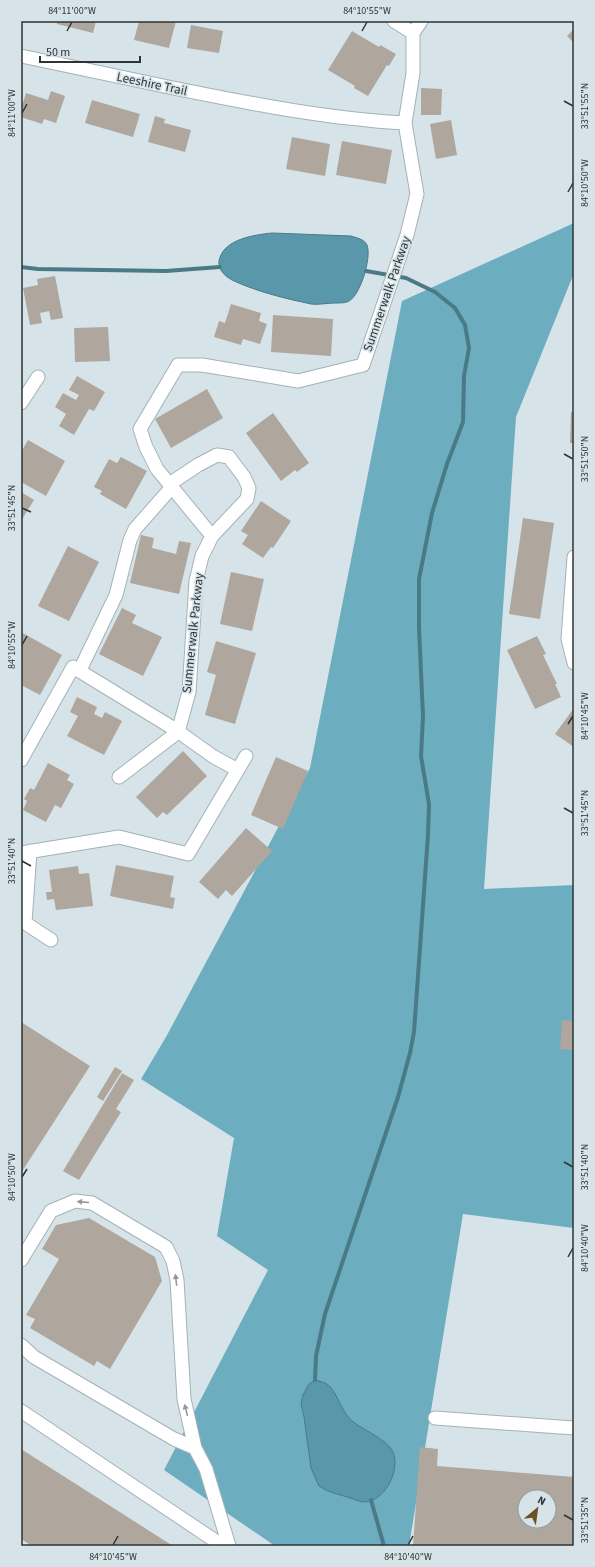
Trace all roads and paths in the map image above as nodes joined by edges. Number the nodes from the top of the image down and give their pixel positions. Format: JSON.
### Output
{"nodes":[{"id":1,"x":394,"y":21,"type":"edge"},
{"id":2,"x":421,"y":21,"type":"edge"},
{"id":3,"x":413,"y":33,"type":"junction"},
{"id":4,"x":21,"y":56,"type":"edge"},
{"id":5,"x":405,"y":122,"type":"junction"},
{"id":6,"x":38,"y":377,"type":"dead end"},
{"id":7,"x":21,"y":403,"type":"edge"},
{"id":8,"x":171,"y":487,"type":"junction"},
{"id":9,"x":212,"y":536,"type":"junction"},
{"id":10,"x":574,"y":557,"type":"edge"},
{"id":11,"x":573,"y":574,"type":"edge"},
{"id":12,"x":574,"y":663,"type":"edge"},
{"id":13,"x":76,"y":668,"type":"junction"},
{"id":14,"x":178,"y":732,"type":"junction"},
{"id":15,"x":246,"y":756,"type":"dead end"},
{"id":16,"x":21,"y":760,"type":"edge"},
{"id":17,"x":238,"y":770,"type":"junction"},
{"id":18,"x":119,"y":778,"type":"dead end"},
{"id":19,"x":26,"y":852,"type":"edge"},
{"id":20,"x":51,"y":940,"type":"dead end"},
{"id":21,"x":21,"y":1260,"type":"edge"},
{"id":22,"x":21,"y":1345,"type":"edge"},
{"id":23,"x":21,"y":1411,"type":"edge"},
{"id":24,"x":435,"y":1418,"type":"dead end"},
{"id":25,"x":574,"y":1428,"type":"edge"},
{"id":26,"x":195,"y":1448,"type":"junction"},
{"id":27,"x":223,"y":1546,"type":"edge"},
{"id":28,"x":229,"y":1546,"type":"edge"}],
"edges":[{"from":1,"to":3,"type":"street"},
{"from":2,"to":3,"type":"street"},
{"from":3,"to":5,"type":"street","name":"Summerwalk Parkway"},
{"from":4,"to":5,"type":"street","name":"Leeshire Trail"},
{"from":5,"to":8,"type":"street","name":"Summerwalk Parkway"},
{"from":6,"to":7,"type":"street"},
{"from":8,"to":9,"type":"street","name":"Summerwalk Parkway"},
{"from":8,"to":9,"type":"street","name":"Summerwalk Parkway"},
{"from":8,"to":13,"type":"street","name":"Summerwalk Parkway"},
{"from":9,"to":14,"type":"street","name":"Summerwalk Parkway"},
{"from":10,"to":11,"type":"street"},
{"from":11,"to":12,"type":"street"},
{"from":13,"to":14,"type":"street"},
{"from":13,"to":16,"type":"street","name":"Summerwalk Parkway"},
{"from":14,"to":17,"type":"street"},
{"from":14,"to":18,"type":"street"},
{"from":15,"to":17,"type":"street"},
{"from":17,"to":19,"type":"street"},
{"from":19,"to":20,"type":"street"},
{"from":26,"to":21,"type":"street","one_way":true},
{"from":22,"to":26,"type":"street"},
{"from":23,"to":27,"type":"street"},
{"from":24,"to":25,"type":"street"},
{"from":26,"to":28,"type":"street"}]}
